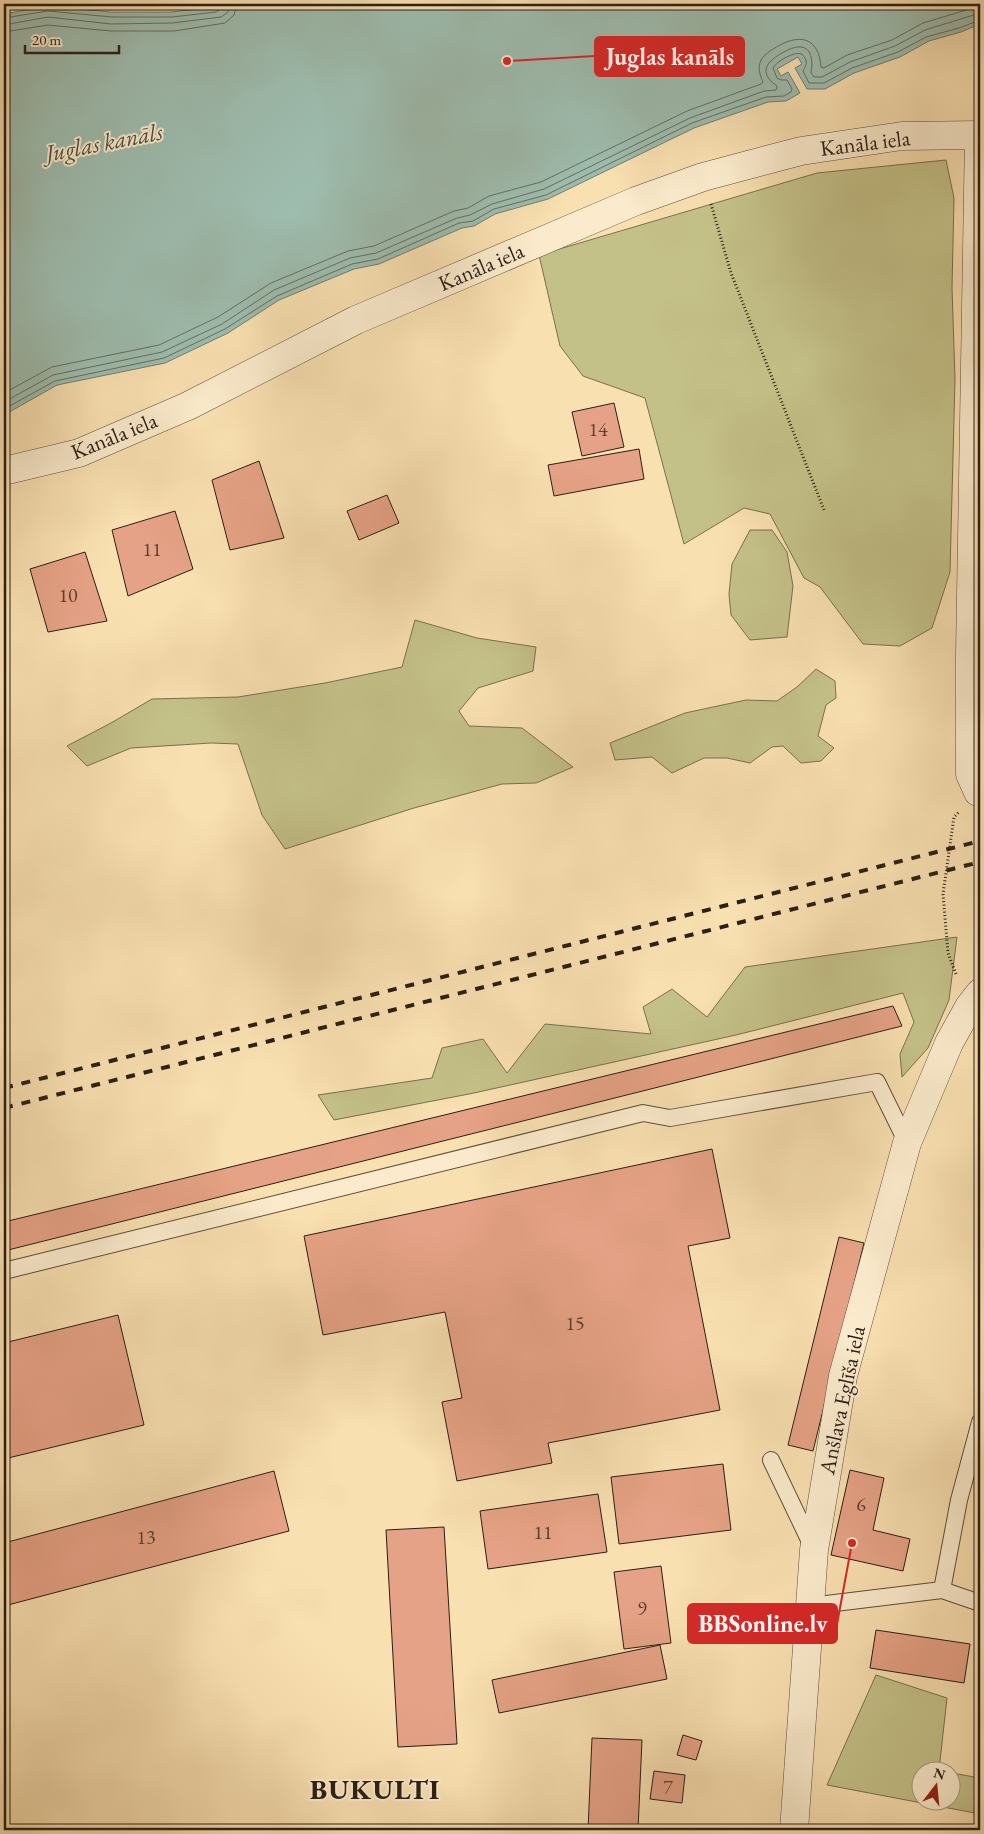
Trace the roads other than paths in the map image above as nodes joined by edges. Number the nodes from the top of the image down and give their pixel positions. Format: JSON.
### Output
{"nodes":[{"id":1,"x":980,"y":135,"type":"edge"},
{"id":2,"x":4,"y":471,"type":"edge"},
{"id":3,"x":979,"y":797,"type":"edge"},
{"id":4,"x":975,"y":1000,"type":"edge"},
{"id":5,"x":907,"y":1143,"type":"junction"},
{"id":6,"x":4,"y":1271,"type":"edge"},
{"id":7,"x":980,"y":1422,"type":"edge"},
{"id":8,"x":771,"y":1460,"type":"dead end"},
{"id":9,"x":814,"y":1550,"type":"junction"},
{"id":10,"x":942,"y":1590,"type":"junction"},
{"id":11,"x":980,"y":1603,"type":"edge"},
{"id":12,"x":810,"y":1606,"type":"junction"},
{"id":13,"x":794,"y":1830,"type":"edge"}],
"edges":[{"from":1,"to":2,"type":"street","name":"Kanāla iela"},
{"from":1,"to":3,"type":"street"},
{"from":4,"to":5,"type":"street","name":"Anšlava Eglīša iela"},
{"from":5,"to":6,"type":"lane"},
{"from":5,"to":9,"type":"street","name":"Anšlava Eglīša iela"},
{"from":7,"to":10,"type":"lane"},
{"from":8,"to":9,"type":"lane"},
{"from":9,"to":12,"type":"street","name":"Anšlava Eglīša iela"},
{"from":10,"to":11,"type":"lane"},
{"from":10,"to":12,"type":"lane"},
{"from":12,"to":13,"type":"street","name":"Anšlava Eglīša iela"}]}
